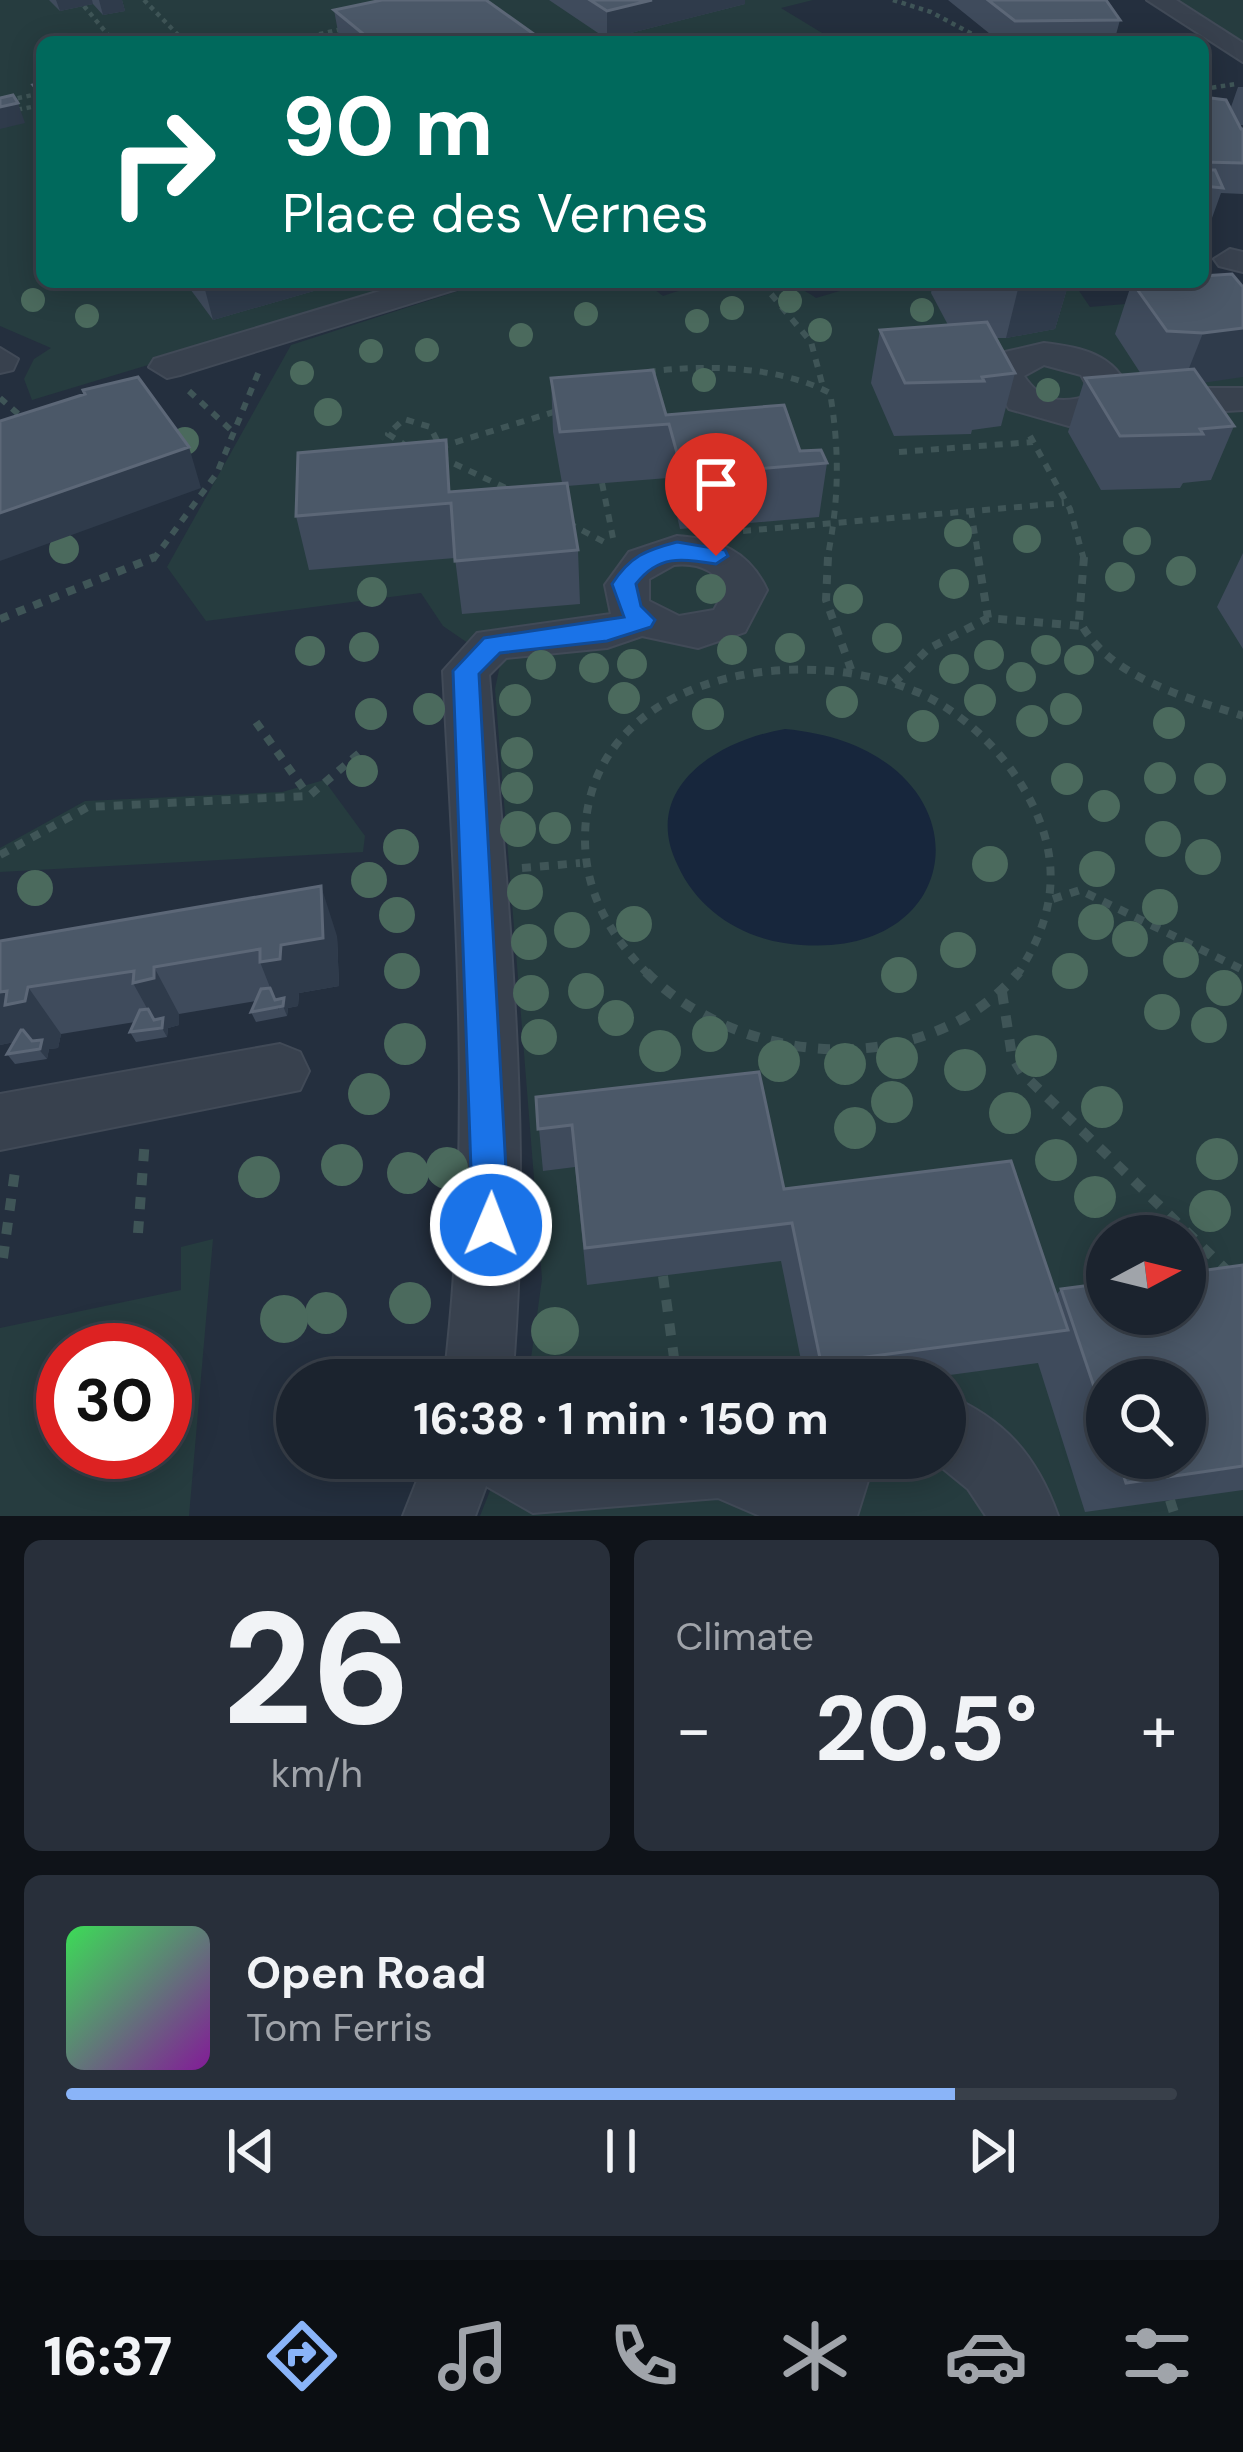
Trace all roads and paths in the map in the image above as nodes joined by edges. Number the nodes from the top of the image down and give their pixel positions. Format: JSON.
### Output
{"nodes":[{"id":1,"x":144,"y":0,"type":"edge"},
{"id":2,"x":893,"y":0,"type":"edge"},
{"id":3,"x":1160,"y":0,"type":"edge"},
{"id":4,"x":84,"y":6,"type":"dead end"},
{"id":5,"x":346,"y":28,"type":"edge"},
{"id":6,"x":109,"y":36,"type":"edge"},
{"id":7,"x":179,"y":36,"type":"edge"},
{"id":8,"x":315,"y":36,"type":"edge"},
{"id":9,"x":976,"y":36,"type":"edge"},
{"id":10,"x":1243,"y":54,"type":"edge"},
{"id":11,"x":1243,"y":82,"type":"edge"},
{"id":12,"x":1209,"y":88,"type":"edge"},
{"id":13,"x":36,"y":94,"type":"edge"},
{"id":14,"x":0,"y":102,"type":"edge"},
{"id":15,"x":36,"y":106,"type":"edge"},
{"id":16,"x":0,"y":113,"type":"edge"},
{"id":17,"x":425,"y":288,"type":"edge"},
{"id":18,"x":766,"y":288,"type":"edge"},
{"id":19,"x":285,"y":331,"type":"junction"},
{"id":20,"x":636,"y":375,"type":"edge"},
{"id":21,"x":176,"y":377,"type":"joint"},
{"id":22,"x":823,"y":387,"type":"junction"},
{"id":23,"x":1112,"y":392,"type":"junction"},
{"id":24,"x":0,"y":398,"type":"edge"},
{"id":25,"x":1243,"y":399,"type":"edge"},
{"id":26,"x":1022,"y":401,"type":"junction"},
{"id":27,"x":565,"y":406,"type":"edge"},
{"id":28,"x":40,"y":416,"type":"edge"},
{"id":29,"x":232,"y":431,"type":"junction"},
{"id":30,"x":945,"y":436,"type":"dead end"},
{"id":31,"x":1033,"y":442,"type":"junction"},
{"id":32,"x":440,"y":446,"type":"junction"},
{"id":33,"x":417,"y":448,"type":"edge"},
{"id":34,"x":951,"y":448,"type":"junction"},
{"id":35,"x":899,"y":452,"type":"dead end"},
{"id":36,"x":602,"y":483,"type":"dead end"},
{"id":37,"x":517,"y":494,"type":"edge"},
{"id":38,"x":1064,"y":503,"type":"junction"},
{"id":39,"x":971,"y":510,"type":"junction"},
{"id":40,"x":554,"y":515,"type":"edge"},
{"id":41,"x":837,"y":521,"type":"junction"},
{"id":42,"x":627,"y":550,"type":"junction"},
{"id":43,"x":716,"y":556,"type":"junction"},
{"id":44,"x":988,"y":618,"type":"junction"},
{"id":45,"x":0,"y":619,"type":"edge"},
{"id":46,"x":642,"y":620,"type":"junction"},
{"id":47,"x":1082,"y":626,"type":"junction"},
{"id":48,"x":852,"y":672,"type":"junction"},
{"id":49,"x":895,"y":683,"type":"junction"},
{"id":50,"x":1243,"y":716,"type":"edge"},
{"id":51,"x":256,"y":722,"type":"dead end"},
{"id":52,"x":363,"y":750,"type":"dead end"},
{"id":53,"x":309,"y":796,"type":"junction"},
{"id":54,"x":0,"y":854,"type":"edge"},
{"id":55,"x":1053,"y":899,"type":"junction"},
{"id":56,"x":1243,"y":970,"type":"edge"},
{"id":57,"x":1002,"y":992,"type":"junction"},
{"id":58,"x":280,"y":1071,"type":"dead end"},
{"id":59,"x":146,"y":1120,"type":"dead end"},
{"id":60,"x":10,"y":1131,"type":"edge"},
{"id":61,"x":138,"y":1233,"type":"dead end"},
{"id":62,"x":3,"y":1258,"type":"dead end"},
{"id":63,"x":663,"y":1276,"type":"edge"},
{"id":64,"x":1243,"y":1286,"type":"edge"},
{"id":65,"x":481,"y":1359,"type":"edge"},
{"id":66,"x":674,"y":1359,"type":"edge"},
{"id":67,"x":966,"y":1440,"type":"edge"},
{"id":68,"x":453,"y":1479,"type":"edge"},
{"id":69,"x":776,"y":1479,"type":"edge"},
{"id":70,"x":827,"y":1493,"type":"edge"},
{"id":71,"x":1170,"y":1500,"type":"edge"},
{"id":72,"x":439,"y":1516,"type":"edge"},
{"id":73,"x":1022,"y":1516,"type":"edge"},
{"id":74,"x":1175,"y":1516,"type":"edge"}],
"edges":[{"from":1,"to":7,"type":"path"},
{"from":2,"to":9,"type":"path"},
{"from":3,"to":10,"type":"street"},
{"from":4,"to":6,"type":"path"},
{"from":5,"to":8,"type":"path"},
{"from":11,"to":12,"type":"path"},
{"from":13,"to":14,"type":"path"},
{"from":15,"to":16,"type":"path"},
{"from":17,"to":19,"type":"street"},
{"from":18,"to":22,"type":"path"},
{"from":19,"to":21,"type":"street"},
{"from":19,"to":29,"type":"path"},
{"from":20,"to":22,"type":"path"},
{"from":21,"to":29,"type":"path"},
{"from":22,"to":41,"type":"path"},
{"from":23,"to":25,"type":"street"},
{"from":23,"to":26,"type":"street"},
{"from":23,"to":26,"type":"street"},
{"from":24,"to":28,"type":"path"},
{"from":26,"to":31,"type":"path"},
{"from":27,"to":32,"type":"path"},
{"from":29,"to":45,"type":"path"},
{"from":30,"to":34,"type":"path"},
{"from":31,"to":34,"type":"path"},
{"from":31,"to":38,"type":"path"},
{"from":32,"to":33,"type":"path"},
{"from":32,"to":37,"type":"path"},
{"from":34,"to":35,"type":"path"},
{"from":36,"to":42,"type":"path"},
{"from":38,"to":39,"type":"path"},
{"from":38,"to":47,"type":"path"},
{"from":39,"to":41,"type":"path"},
{"from":39,"to":44,"type":"path"},
{"from":40,"to":42,"type":"path"},
{"from":41,"to":43,"type":"path"},
{"from":41,"to":48,"type":"path"},
{"from":42,"to":43,"type":"street"},
{"from":42,"to":46,"type":"street"},
{"from":43,"to":46,"type":"street"},
{"from":44,"to":47,"type":"path"},
{"from":44,"to":49,"type":"path"},
{"from":46,"to":65,"type":"street"},
{"from":47,"to":50,"type":"path"},
{"from":48,"to":49,"type":"path"},
{"from":48,"to":57,"type":"path"},
{"from":49,"to":55,"type":"path"},
{"from":51,"to":53,"type":"path"},
{"from":52,"to":53,"type":"path"},
{"from":53,"to":54,"type":"path"},
{"from":55,"to":56,"type":"path"},
{"from":55,"to":57,"type":"path"},
{"from":57,"to":64,"type":"path"},
{"from":58,"to":60,"type":"street"},
{"from":59,"to":61,"type":"path"},
{"from":60,"to":62,"type":"path"},
{"from":63,"to":66,"type":"path"},
{"from":67,"to":73,"type":"street"},
{"from":68,"to":72,"type":"street"},
{"from":69,"to":70,"type":"street"},
{"from":71,"to":74,"type":"path"}]}
